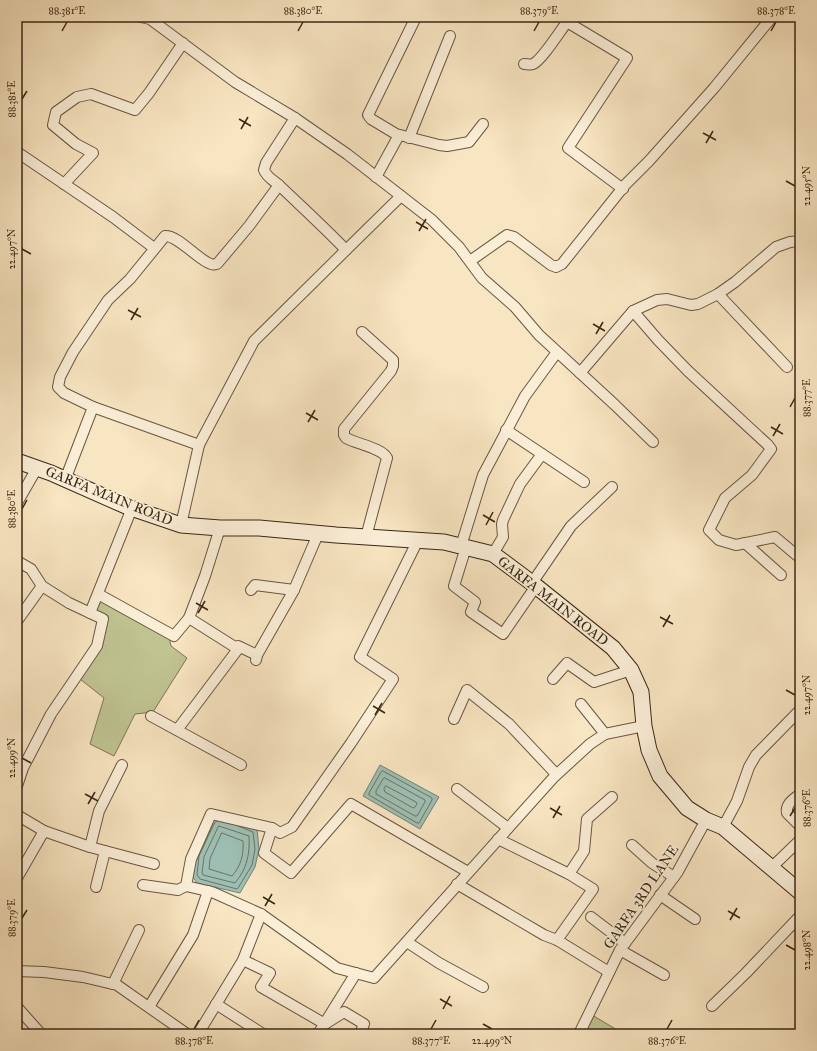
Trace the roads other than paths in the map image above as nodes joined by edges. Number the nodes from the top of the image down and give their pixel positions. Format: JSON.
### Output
{"nodes":[{"id":1,"x":18,"y":17,"type":"edge"},
{"id":2,"x":416,"y":17,"type":"edge"},
{"id":3,"x":772,"y":17,"type":"edge"},
{"id":4,"x":147,"y":18,"type":"edge"},
{"id":5,"x":568,"y":19,"type":"edge"},
{"id":6,"x":17,"y":20,"type":"edge"},
{"id":7,"x":450,"y":36,"type":"dead end"},
{"id":8,"x":183,"y":43,"type":"junction"},
{"id":9,"x":524,"y":64,"type":"dead end"},
{"id":10,"x":295,"y":118,"type":"junction"},
{"id":11,"x":483,"y":124,"type":"dead end"},
{"id":12,"x":404,"y":136,"type":"junction"},
{"id":13,"x":17,"y":152,"type":"edge"},
{"id":14,"x":376,"y":177,"type":"junction"},
{"id":15,"x":64,"y":184,"type":"junction"},
{"id":16,"x":279,"y":185,"type":"junction"},
{"id":17,"x":623,"y":189,"type":"junction"},
{"id":18,"x":401,"y":196,"type":"junction"},
{"id":19,"x":800,"y":241,"type":"edge"},
{"id":20,"x":154,"y":248,"type":"junction"},
{"id":21,"x":346,"y":250,"type":"junction"},
{"id":22,"x":470,"y":261,"type":"junction"},
{"id":23,"x":718,"y":294,"type":"junction"},
{"id":24,"x":633,"y":311,"type":"junction"},
{"id":25,"x":362,"y":332,"type":"dead end"},
{"id":26,"x":557,"y":352,"type":"junction"},
{"id":27,"x":787,"y":366,"type":"dead end"},
{"id":28,"x":580,"y":373,"type":"junction"},
{"id":29,"x":93,"y":407,"type":"junction"},
{"id":30,"x":506,"y":430,"type":"junction"},
{"id":31,"x":653,"y":442,"type":"dead end"},
{"id":32,"x":199,"y":445,"type":"junction"},
{"id":33,"x":542,"y":454,"type":"junction"},
{"id":34,"x":17,"y":460,"type":"edge"},
{"id":35,"x":36,"y":468,"type":"junction"},
{"id":36,"x":65,"y":480,"type":"junction"},
{"id":37,"x":584,"y":482,"type":"dead end"},
{"id":38,"x":612,"y":487,"type":"dead end"},
{"id":39,"x":17,"y":503,"type":"edge"},
{"id":40,"x":132,"y":508,"type":"junction"},
{"id":41,"x":181,"y":525,"type":"junction"},
{"id":42,"x":220,"y":528,"type":"junction"},
{"id":43,"x":318,"y":534,"type":"junction"},
{"id":44,"x":366,"y":537,"type":"junction"},
{"id":45,"x":418,"y":540,"type":"junction"},
{"id":46,"x":745,"y":543,"type":"junction"},
{"id":47,"x":463,"y":547,"type":"junction"},
{"id":48,"x":493,"y":554,"type":"junction"},
{"id":49,"x":800,"y":558,"type":"edge"},
{"id":50,"x":17,"y":561,"type":"edge"},
{"id":51,"x":781,"y":575,"type":"dead end"},
{"id":52,"x":534,"y":584,"type":"junction"},
{"id":53,"x":42,"y":586,"type":"junction"},
{"id":54,"x":251,"y":590,"type":"dead end"},
{"id":55,"x":294,"y":590,"type":"junction"},
{"id":56,"x":98,"y":594,"type":"junction"},
{"id":57,"x":90,"y":613,"type":"junction"},
{"id":58,"x":189,"y":618,"type":"junction"},
{"id":59,"x":17,"y":621,"type":"edge"},
{"id":60,"x":238,"y":649,"type":"junction"},
{"id":61,"x":631,"y":670,"type":"junction"},
{"id":62,"x":553,"y":679,"type":"dead end"},
{"id":63,"x":581,"y":704,"type":"dead end"},
{"id":64,"x":800,"y":710,"type":"edge"},
{"id":65,"x":151,"y":716,"type":"dead end"},
{"id":66,"x":454,"y":719,"type":"dead end"},
{"id":67,"x":644,"y":726,"type":"junction"},
{"id":68,"x":177,"y":730,"type":"junction"},
{"id":69,"x":605,"y":734,"type":"junction"},
{"id":70,"x":21,"y":762,"type":"edge"},
{"id":71,"x":122,"y":765,"type":"dead end"},
{"id":72,"x":240,"y":765,"type":"dead end"},
{"id":73,"x":556,"y":774,"type":"junction"},
{"id":74,"x":17,"y":786,"type":"edge"},
{"id":75,"x":457,"y":789,"type":"dead end"},
{"id":76,"x":800,"y":794,"type":"edge"},
{"id":77,"x":612,"y":797,"type":"dead end"},
{"id":78,"x":17,"y":815,"type":"edge"},
{"id":79,"x":706,"y":820,"type":"junction"},
{"id":80,"x":800,"y":826,"type":"edge"},
{"id":81,"x":723,"y":827,"type":"junction"},
{"id":82,"x":272,"y":828,"type":"junction"},
{"id":83,"x":508,"y":828,"type":"junction"},
{"id":84,"x":44,"y":831,"type":"junction"},
{"id":85,"x":498,"y":839,"type":"junction"},
{"id":86,"x":800,"y":840,"type":"edge"},
{"id":87,"x":632,"y":845,"type":"dead end"},
{"id":88,"x":90,"y":847,"type":"junction"},
{"id":89,"x":105,"y":851,"type":"junction"},
{"id":90,"x":154,"y":864,"type":"dead end"},
{"id":91,"x":771,"y":868,"type":"junction"},
{"id":92,"x":468,"y":872,"type":"junction"},
{"id":93,"x":569,"y":874,"type":"junction"},
{"id":94,"x":674,"y":876,"type":"junction"},
{"id":95,"x":17,"y":878,"type":"edge"},
{"id":96,"x":458,"y":884,"type":"junction"},
{"id":97,"x":143,"y":885,"type":"dead end"},
{"id":98,"x":186,"y":886,"type":"junction"},
{"id":99,"x":96,"y":887,"type":"dead end"},
{"id":100,"x":208,"y":891,"type":"junction"},
{"id":101,"x":800,"y":892,"type":"edge"},
{"id":102,"x":660,"y":896,"type":"junction"},
{"id":103,"x":261,"y":914,"type":"junction"},
{"id":104,"x":800,"y":916,"type":"edge"},
{"id":105,"x":591,"y":917,"type":"dead end"},
{"id":106,"x":695,"y":919,"type":"dead end"},
{"id":107,"x":139,"y":930,"type":"dead end"},
{"id":108,"x":557,"y":940,"type":"junction"},
{"id":109,"x":407,"y":942,"type":"junction"},
{"id":110,"x":622,"y":946,"type":"junction"},
{"id":111,"x":243,"y":960,"type":"junction"},
{"id":112,"x":17,"y":971,"type":"edge"},
{"id":113,"x":609,"y":972,"type":"junction"},
{"id":114,"x":356,"y":973,"type":"junction"},
{"id":115,"x":664,"y":974,"type":"dead end"},
{"id":116,"x":113,"y":984,"type":"junction"},
{"id":117,"x":483,"y":987,"type":"dead end"},
{"id":118,"x":216,"y":1004,"type":"junction"},
{"id":119,"x":712,"y":1006,"type":"dead end"},
{"id":120,"x":149,"y":1007,"type":"junction"},
{"id":121,"x":18,"y":1010,"type":"edge"},
{"id":122,"x":325,"y":1024,"type":"junction"},
{"id":123,"x":41,"y":1034,"type":"edge"},
{"id":124,"x":187,"y":1034,"type":"edge"},
{"id":125,"x":198,"y":1034,"type":"edge"},
{"id":126,"x":263,"y":1034,"type":"edge"},
{"id":127,"x":318,"y":1034,"type":"edge"},
{"id":128,"x":360,"y":1034,"type":"edge"},
{"id":129,"x":579,"y":1034,"type":"edge"}],
"edges":[{"from":1,"to":6,"type":"street"},
{"from":2,"to":12,"type":"street"},
{"from":3,"to":17,"type":"street"},
{"from":4,"to":8,"type":"street"},
{"from":5,"to":9,"type":"street"},
{"from":5,"to":17,"type":"street"},
{"from":7,"to":12,"type":"street"},
{"from":8,"to":10,"type":"street"},
{"from":8,"to":15,"type":"street"},
{"from":10,"to":14,"type":"street"},
{"from":10,"to":16,"type":"street"},
{"from":11,"to":12,"type":"street"},
{"from":12,"to":14,"type":"street"},
{"from":13,"to":15,"type":"street"},
{"from":14,"to":18,"type":"street"},
{"from":15,"to":20,"type":"street"},
{"from":16,"to":20,"type":"street"},
{"from":16,"to":21,"type":"street"},
{"from":17,"to":22,"type":"street"},
{"from":18,"to":21,"type":"street"},
{"from":18,"to":22,"type":"street"},
{"from":19,"to":23,"type":"street"},
{"from":20,"to":29,"type":"street"},
{"from":21,"to":32,"type":"street"},
{"from":22,"to":26,"type":"street"},
{"from":23,"to":24,"type":"street"},
{"from":23,"to":27,"type":"street"},
{"from":24,"to":28,"type":"street"},
{"from":24,"to":46,"type":"street"},
{"from":25,"to":44,"type":"street"},
{"from":26,"to":28,"type":"street"},
{"from":26,"to":30,"type":"street"},
{"from":28,"to":31,"type":"street"},
{"from":29,"to":32,"type":"street"},
{"from":29,"to":36,"type":"street"},
{"from":30,"to":33,"type":"street"},
{"from":30,"to":47,"type":"street"},
{"from":32,"to":41,"type":"street"},
{"from":33,"to":37,"type":"street"},
{"from":33,"to":48,"type":"street"},
{"from":34,"to":35,"type":"main road","name":"GARFA MAIN ROAD"},
{"from":35,"to":36,"type":"main road","name":"GARFA MAIN ROAD"},
{"from":35,"to":39,"type":"street"},
{"from":36,"to":40,"type":"main road","name":"GARFA MAIN ROAD"},
{"from":38,"to":52,"type":"street"},
{"from":40,"to":41,"type":"main road","name":"GARFA MAIN ROAD"},
{"from":40,"to":56,"type":"street"},
{"from":41,"to":42,"type":"main road","name":"GARFA MAIN ROAD"},
{"from":42,"to":43,"type":"main road","name":"GARFA MAIN ROAD"},
{"from":42,"to":58,"type":"street"},
{"from":43,"to":44,"type":"main road","name":"GARFA MAIN ROAD"},
{"from":43,"to":55,"type":"street"},
{"from":44,"to":45,"type":"main road","name":"GARFA MAIN ROAD"},
{"from":45,"to":47,"type":"main road","name":"GARFA MAIN ROAD"},
{"from":45,"to":82,"type":"street"},
{"from":46,"to":49,"type":"street"},
{"from":46,"to":51,"type":"street"},
{"from":47,"to":48,"type":"main road","name":"GARFA MAIN ROAD"},
{"from":47,"to":52,"type":"street"},
{"from":48,"to":52,"type":"main road","name":"GARFA MAIN ROAD"},
{"from":50,"to":53,"type":"street"},
{"from":52,"to":61,"type":"main road","name":"GARFA MAIN ROAD"},
{"from":53,"to":57,"type":"street"},
{"from":53,"to":59,"type":"street"},
{"from":54,"to":55,"type":"street"},
{"from":55,"to":60,"type":"street"},
{"from":56,"to":57,"type":"street"},
{"from":56,"to":58,"type":"street"},
{"from":57,"to":70,"type":"street"},
{"from":58,"to":60,"type":"street"},
{"from":60,"to":68,"type":"street"},
{"from":61,"to":62,"type":"street"},
{"from":61,"to":67,"type":"main road","name":"GARFA MAIN ROAD"},
{"from":63,"to":69,"type":"street"},
{"from":64,"to":81,"type":"street"},
{"from":65,"to":68,"type":"street"},
{"from":66,"to":73,"type":"street"},
{"from":67,"to":69,"type":"street"},
{"from":67,"to":79,"type":"main road","name":"GARFA MAIN ROAD"},
{"from":68,"to":72,"type":"street"},
{"from":69,"to":73,"type":"street"},
{"from":70,"to":74,"type":"street"},
{"from":71,"to":88,"type":"street"},
{"from":73,"to":83,"type":"street"},
{"from":75,"to":83,"type":"street"},
{"from":76,"to":80,"type":"street"},
{"from":77,"to":93,"type":"street"},
{"from":78,"to":84,"type":"street"},
{"from":79,"to":81,"type":"main road","name":"GARFA MAIN ROAD"},
{"from":79,"to":94,"type":"street","name":"GARFA 3RD LANE"},
{"from":81,"to":91,"type":"main road","name":"GARFA MAIN ROAD"},
{"from":82,"to":92,"type":"street"},
{"from":82,"to":98,"type":"street"},
{"from":83,"to":85,"type":"street"},
{"from":84,"to":88,"type":"street"},
{"from":84,"to":95,"type":"street"},
{"from":85,"to":92,"type":"street"},
{"from":85,"to":93,"type":"street"},
{"from":86,"to":91,"type":"street"},
{"from":87,"to":94,"type":"street"},
{"from":88,"to":89,"type":"street"},
{"from":89,"to":90,"type":"street"},
{"from":89,"to":99,"type":"street"},
{"from":91,"to":101,"type":"main road","name":"GARFA MAIN ROAD"},
{"from":92,"to":96,"type":"street"},
{"from":93,"to":108,"type":"street"},
{"from":94,"to":102,"type":"street","name":"GARFA 3RD LANE"},
{"from":96,"to":108,"type":"street"},
{"from":96,"to":109,"type":"street"},
{"from":97,"to":98,"type":"street"},
{"from":98,"to":100,"type":"street"},
{"from":100,"to":103,"type":"street"},
{"from":100,"to":120,"type":"street"},
{"from":102,"to":106,"type":"street"},
{"from":102,"to":110,"type":"street","name":"GARFA 3RD LANE"},
{"from":103,"to":111,"type":"street"},
{"from":103,"to":114,"type":"street"},
{"from":104,"to":119,"type":"street"},
{"from":105,"to":110,"type":"street"},
{"from":107,"to":116,"type":"street"},
{"from":108,"to":113,"type":"street"},
{"from":109,"to":114,"type":"street"},
{"from":109,"to":117,"type":"street"},
{"from":110,"to":113,"type":"street","name":"GARFA 3RD LANE"},
{"from":110,"to":115,"type":"street"},
{"from":111,"to":118,"type":"street"},
{"from":111,"to":122,"type":"street"},
{"from":112,"to":116,"type":"street"},
{"from":113,"to":129,"type":"street","name":"GARFA 3RD LANE"},
{"from":114,"to":122,"type":"street"},
{"from":116,"to":120,"type":"street"},
{"from":118,"to":125,"type":"street"},
{"from":118,"to":126,"type":"street"},
{"from":120,"to":124,"type":"street"},
{"from":121,"to":123,"type":"street"},
{"from":122,"to":127,"type":"street"},
{"from":122,"to":128,"type":"street"}]}
